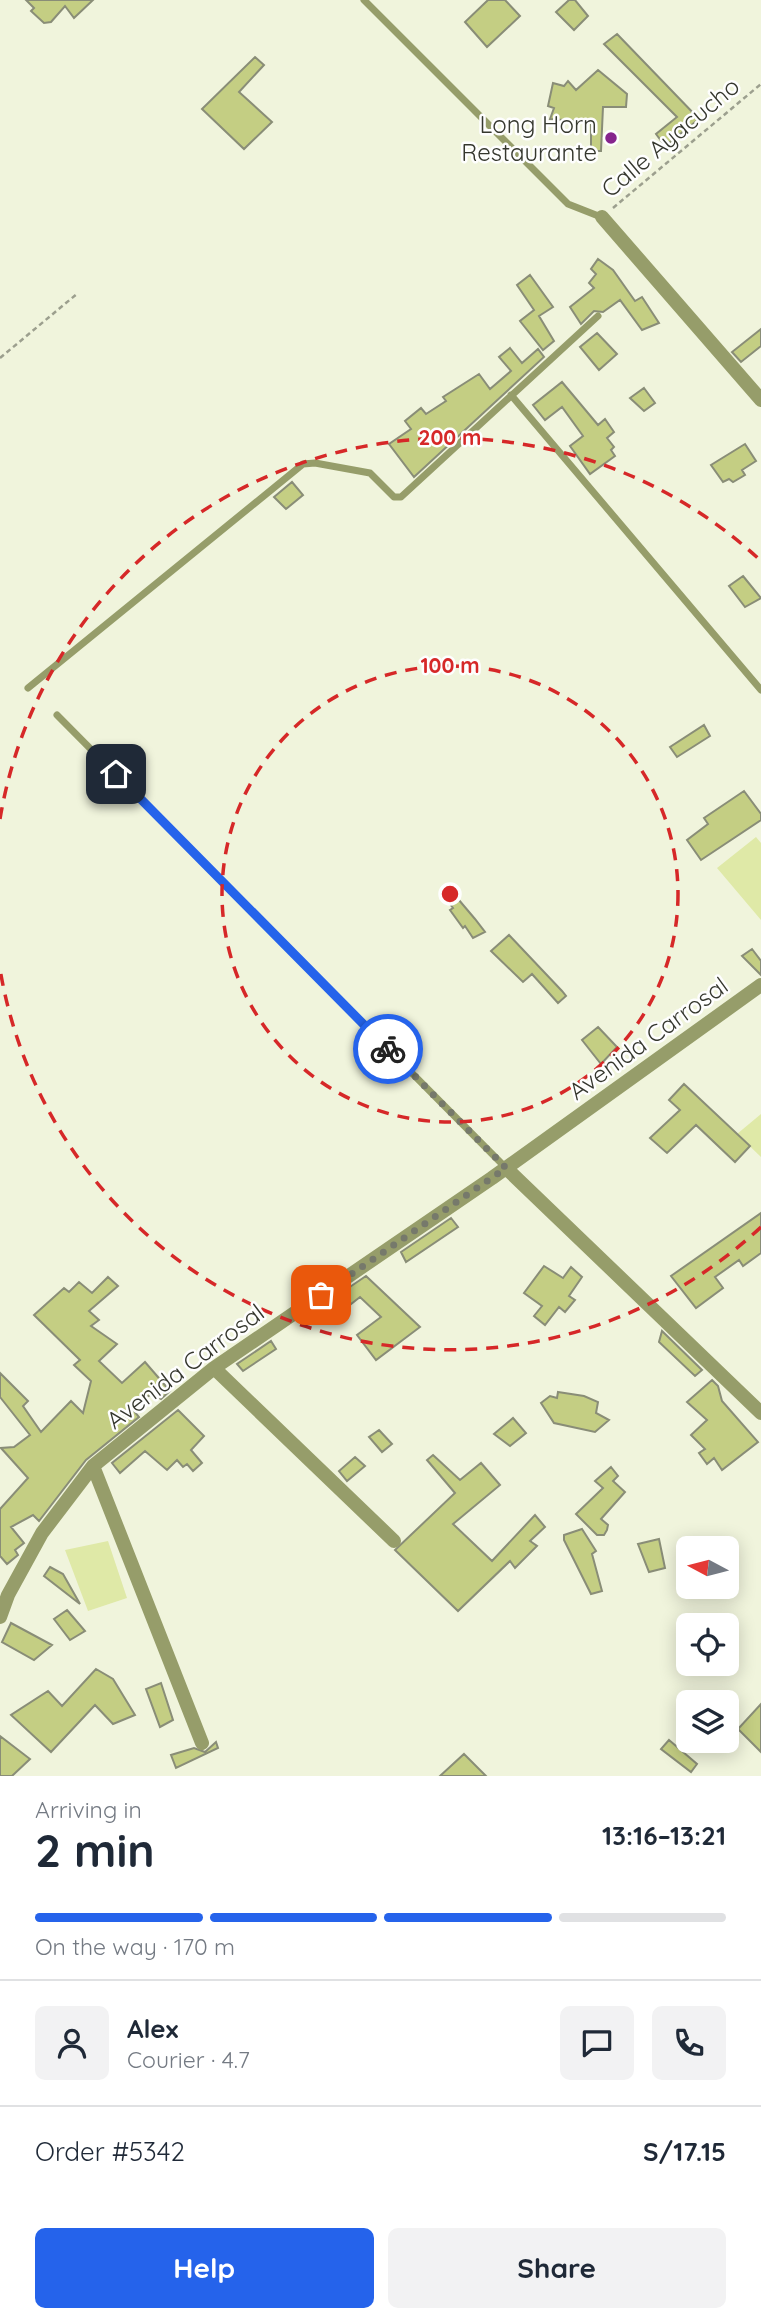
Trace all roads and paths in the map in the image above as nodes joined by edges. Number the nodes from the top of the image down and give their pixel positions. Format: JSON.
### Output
{"nodes":[{"id":1,"x":364,"y":0,"type":"edge"},
{"id":2,"x":761,"y":84,"type":"edge"},
{"id":3,"x":602,"y":217,"type":"junction"},
{"id":4,"x":78,"y":293,"type":"dead end"},
{"id":5,"x":598,"y":316,"type":"dead end"},
{"id":6,"x":0,"y":358,"type":"edge"},
{"id":7,"x":511,"y":396,"type":"junction"},
{"id":8,"x":761,"y":400,"type":"edge"},
{"id":9,"x":28,"y":688,"type":"dead end"},
{"id":10,"x":761,"y":690,"type":"edge"},
{"id":11,"x":57,"y":715,"type":"dead end"},
{"id":12,"x":761,"y":985,"type":"edge"},
{"id":13,"x":506,"y":1168,"type":"junction"},
{"id":14,"x":214,"y":1367,"type":"junction"},
{"id":15,"x":761,"y":1413,"type":"edge"},
{"id":16,"x":93,"y":1466,"type":"junction"},
{"id":17,"x":394,"y":1541,"type":"dead end"},
{"id":18,"x":0,"y":1617,"type":"edge"},
{"id":19,"x":202,"y":1743,"type":"dead end"}],
"edges":[{"from":1,"to":3,"type":"lane"},
{"from":2,"to":3,"type":"path","name":"Calle Ayacucho"},
{"from":3,"to":8,"type":"street"},
{"from":4,"to":6,"type":"path"},
{"from":5,"to":7,"type":"lane"},
{"from":7,"to":9,"type":"lane"},
{"from":7,"to":10,"type":"lane"},
{"from":11,"to":13,"type":"lane"},
{"from":12,"to":13,"type":"street","name":"Avenida Carrosal"},
{"from":13,"to":14,"type":"street","name":"Avenida Carrosal"},
{"from":13,"to":15,"type":"street"},
{"from":14,"to":16,"type":"street","name":"Avenida Carrosal"},
{"from":14,"to":17,"type":"street"},
{"from":16,"to":18,"type":"street","name":"Avenida Carrosal"},
{"from":16,"to":19,"type":"street"}]}
